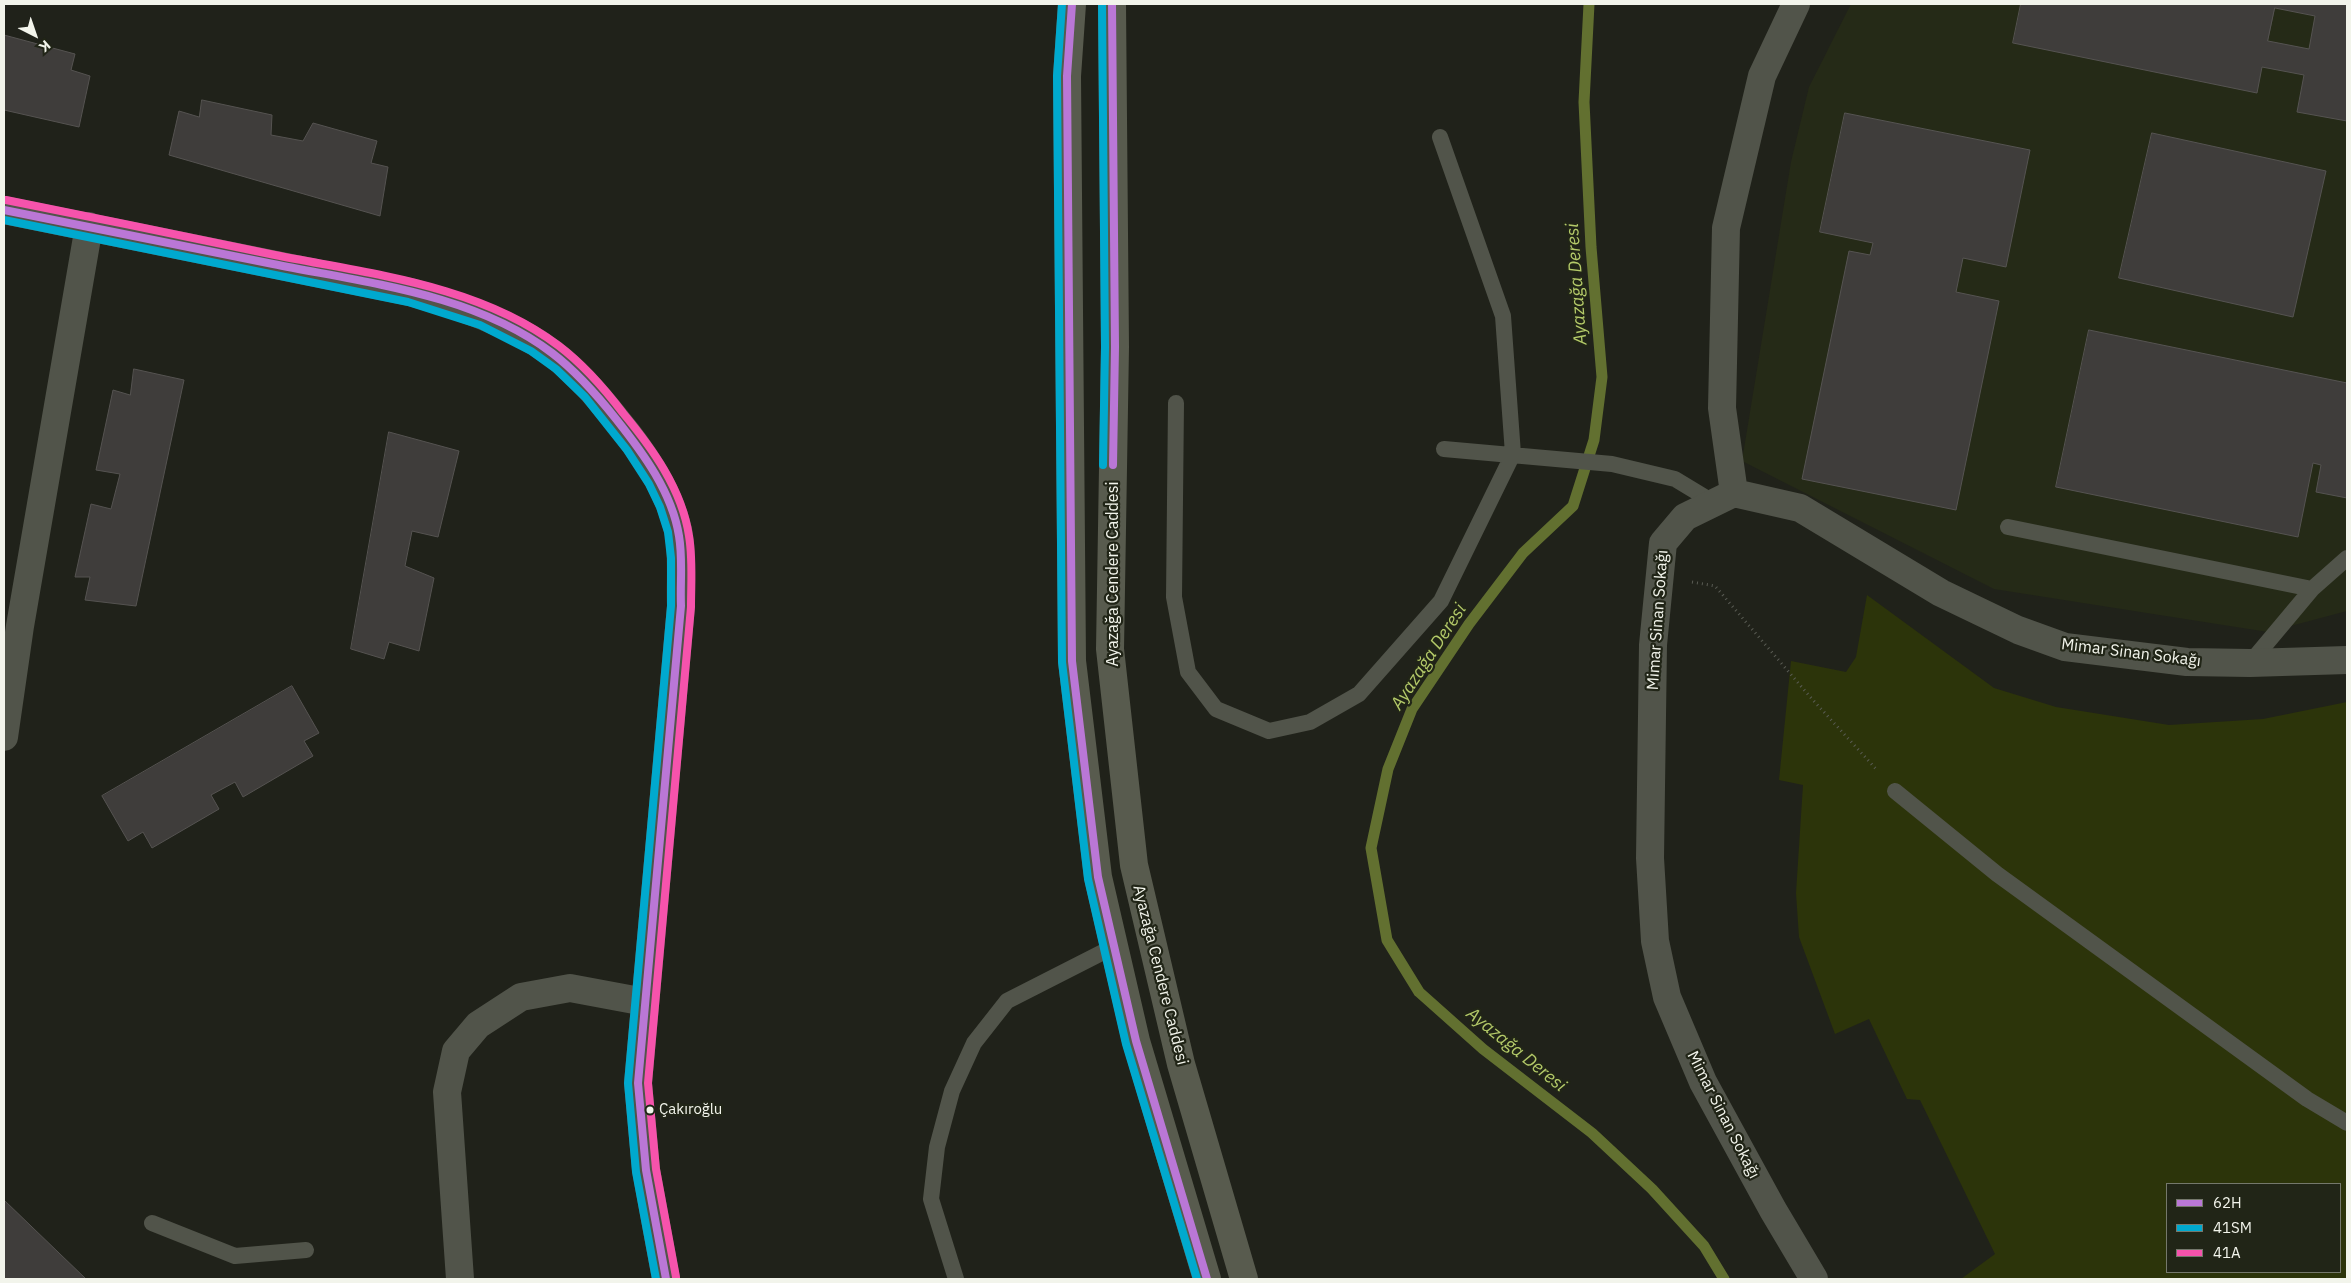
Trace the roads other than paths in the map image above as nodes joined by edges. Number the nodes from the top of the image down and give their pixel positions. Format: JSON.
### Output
{"nodes":[{"id":1,"x":1072,"y":4,"type":"edge"},
{"id":2,"x":1112,"y":4,"type":"edge"},
{"id":3,"x":1796,"y":4,"type":"edge"},
{"id":4,"x":1440,"y":137,"type":"dead end"},
{"id":5,"x":4,"y":210,"type":"edge"},
{"id":6,"x":89,"y":226,"type":"junction"},
{"id":7,"x":1176,"y":403,"type":"dead end"},
{"id":8,"x":1444,"y":449,"type":"dead end"},
{"id":9,"x":1513,"y":454,"type":"junction"},
{"id":10,"x":1724,"y":497,"type":"junction"},
{"id":11,"x":2008,"y":527,"type":"dead end"},
{"id":12,"x":2347,"y":558,"type":"edge"},
{"id":13,"x":2312,"y":589,"type":"junction"},
{"id":14,"x":2347,"y":660,"type":"edge"},
{"id":15,"x":2250,"y":663,"type":"junction"},
{"id":16,"x":4,"y":737,"type":"edge"},
{"id":17,"x":1895,"y":791,"type":"road end"},
{"id":18,"x":1114,"y":946,"type":"junction"},
{"id":19,"x":645,"y":1002,"type":"junction"},
{"id":20,"x":2347,"y":1123,"type":"edge"},
{"id":21,"x":152,"y":1223,"type":"dead end"},
{"id":22,"x":306,"y":1250,"type":"dead end"},
{"id":23,"x":460,"y":1279,"type":"edge"},
{"id":24,"x":666,"y":1279,"type":"edge"},
{"id":25,"x":956,"y":1279,"type":"edge"},
{"id":26,"x":1207,"y":1279,"type":"edge"},
{"id":27,"x":1244,"y":1279,"type":"edge"},
{"id":28,"x":1814,"y":1279,"type":"edge"}],
"edges":[{"from":1,"to":18,"type":"main road"},
{"from":2,"to":27,"type":"main road","name":"Ayazağa Cendere Caddesi"},
{"from":3,"to":10,"type":"street"},
{"from":4,"to":9,"type":"lane"},
{"from":5,"to":6,"type":"street"},
{"from":6,"to":16,"type":"street"},
{"from":6,"to":19,"type":"street"},
{"from":7,"to":9,"type":"lane"},
{"from":8,"to":9,"type":"lane"},
{"from":9,"to":10,"type":"lane"},
{"from":10,"to":15,"type":"street","name":"Mimar Sinan Sokağı"},
{"from":10,"to":28,"type":"street","name":"Mimar Sinan Sokağı"},
{"from":11,"to":13,"type":"lane"},
{"from":12,"to":13,"type":"lane"},
{"from":13,"to":15,"type":"lane"},
{"from":14,"to":15,"type":"street","name":"Mimar Sinan Sokağı"},
{"from":17,"to":20,"type":"lane"},
{"from":18,"to":25,"type":"lane"},
{"from":18,"to":26,"type":"main road"},
{"from":19,"to":23,"type":"street"},
{"from":19,"to":24,"type":"street"},
{"from":21,"to":22,"type":"lane"}]}
